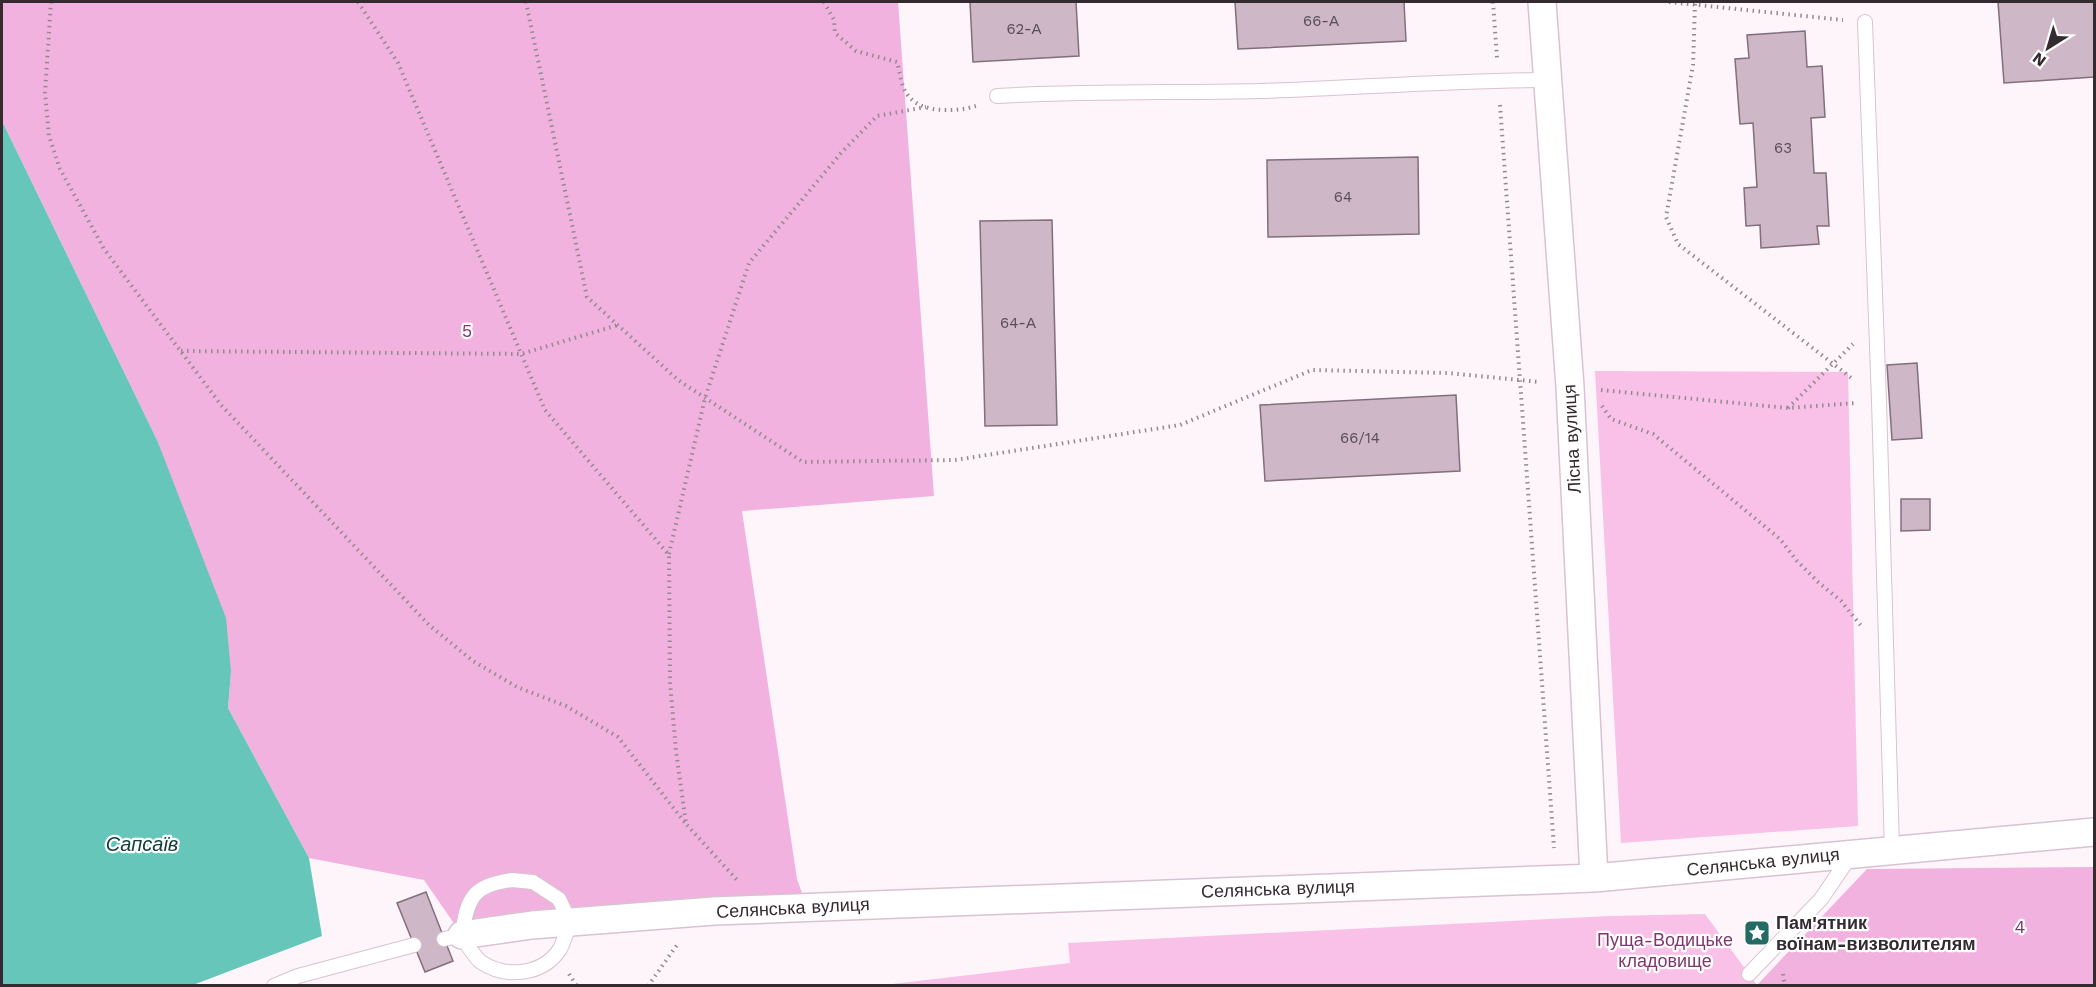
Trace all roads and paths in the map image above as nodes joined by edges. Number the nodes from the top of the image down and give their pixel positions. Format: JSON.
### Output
{"nodes":[{"id":1,"x":51,"y":2,"type":"edge"},
{"id":2,"x":358,"y":2,"type":"edge"},
{"id":3,"x":526,"y":2,"type":"edge"},
{"id":4,"x":824,"y":2,"type":"edge"},
{"id":5,"x":1493,"y":2,"type":"edge"},
{"id":6,"x":1542,"y":2,"type":"edge"},
{"id":7,"x":1669,"y":2,"type":"edge"},
{"id":8,"x":1695,"y":4,"type":"junction"},
{"id":9,"x":1865,"y":22,"type":"joint"},
{"id":10,"x":1499,"y":80,"type":"junction"},
{"id":11,"x":1547,"y":81,"type":"junction"},
{"id":12,"x":997,"y":96,"type":"joint"},
{"id":13,"x":926,"y":107,"type":"junction"},
{"id":14,"x":1875,"y":322,"type":"junction"},
{"id":15,"x":618,"y":326,"type":"junction"},
{"id":16,"x":180,"y":351,"type":"junction"},
{"id":17,"x":521,"y":354,"type":"junction"},
{"id":18,"x":1833,"y":363,"type":"junction"},
{"id":19,"x":1520,"y":379,"type":"junction"},
{"id":20,"x":1570,"y":387,"type":"junction"},
{"id":21,"x":705,"y":398,"type":"junction"},
{"id":22,"x":1879,"y":401,"type":"junction"},
{"id":23,"x":1788,"y":408,"type":"junction"},
{"id":24,"x":669,"y":555,"type":"junction"},
{"id":25,"x":1886,"y":652,"type":"junction"},
{"id":26,"x":686,"y":824,"type":"junction"},
{"id":27,"x":2094,"y":832,"type":"edge"},
{"id":28,"x":1892,"y":849,"type":"junction"},
{"id":29,"x":1852,"y":853,"type":"junction"},
{"id":30,"x":1594,"y":878,"type":"junction"},
{"id":31,"x":1557,"y":879,"type":"junction"},
{"id":32,"x":763,"y":909,"type":"junction"},
{"id":33,"x":676,"y":914,"type":"junction"},
{"id":34,"x":570,"y":922,"type":"junction"},
{"id":35,"x":453,"y":937,"type":"junction"},
{"id":36,"x":414,"y":945,"type":"dead end"},
{"id":37,"x":1749,"y":974,"type":"dead end"},
{"id":38,"x":274,"y":986,"type":"edge"},
{"id":39,"x":648,"y":986,"type":"edge"}],
"edges":[{"from":1,"to":16,"type":"path"},
{"from":2,"to":17,"type":"path"},
{"from":3,"to":15,"type":"path"},
{"from":4,"to":13,"type":"path"},
{"from":5,"to":10,"type":"path"},
{"from":6,"to":11,"type":"street","name":"Лісна вулиця"},
{"from":7,"to":8,"type":"path"},
{"from":8,"to":9,"type":"path"},
{"from":8,"to":18,"type":"path"},
{"from":9,"to":14,"type":"lane"},
{"from":10,"to":11,"type":"lane"},
{"from":10,"to":12,"type":"lane"},
{"from":10,"to":19,"type":"path"},
{"from":11,"to":20,"type":"street","name":"Лісна вулиця"},
{"from":12,"to":13,"type":"path"},
{"from":13,"to":21,"type":"path"},
{"from":14,"to":18,"type":"path"},
{"from":14,"to":22,"type":"lane"},
{"from":15,"to":17,"type":"path"},
{"from":15,"to":21,"type":"path"},
{"from":16,"to":17,"type":"path"},
{"from":16,"to":26,"type":"path"},
{"from":17,"to":24,"type":"path"},
{"from":18,"to":22,"type":"path"},
{"from":18,"to":23,"type":"path"},
{"from":19,"to":20,"type":"path"},
{"from":19,"to":21,"type":"path"},
{"from":19,"to":31,"type":"path"},
{"from":20,"to":23,"type":"path"},
{"from":20,"to":25,"type":"path"},
{"from":20,"to":30,"type":"street","name":"Лісна вулиця"},
{"from":21,"to":24,"type":"path"},
{"from":22,"to":23,"type":"path"},
{"from":22,"to":25,"type":"lane"},
{"from":24,"to":26,"type":"path"},
{"from":25,"to":28,"type":"lane"},
{"from":26,"to":32,"type":"path"},
{"from":27,"to":28,"type":"street","name":"Селянська вулиця"},
{"from":28,"to":29,"type":"street","name":"Селянська вулиця"},
{"from":29,"to":30,"type":"street","name":"Селянська вулиця"},
{"from":29,"to":37,"type":"lane"},
{"from":30,"to":31,"type":"street","name":"Селянська вулиця"},
{"from":31,"to":32,"type":"street","name":"Селянська вулиця"},
{"from":32,"to":33,"type":"street","name":"Селянська вулиця"},
{"from":33,"to":34,"type":"street","name":"Селянська вулиця"},
{"from":33,"to":39,"type":"path"},
{"from":34,"to":35,"type":"street","name":"Селянська вулиця"},
{"from":34,"to":35,"type":"lane"},
{"from":34,"to":35,"type":"lane"},
{"from":36,"to":38,"type":"lane"}]}
